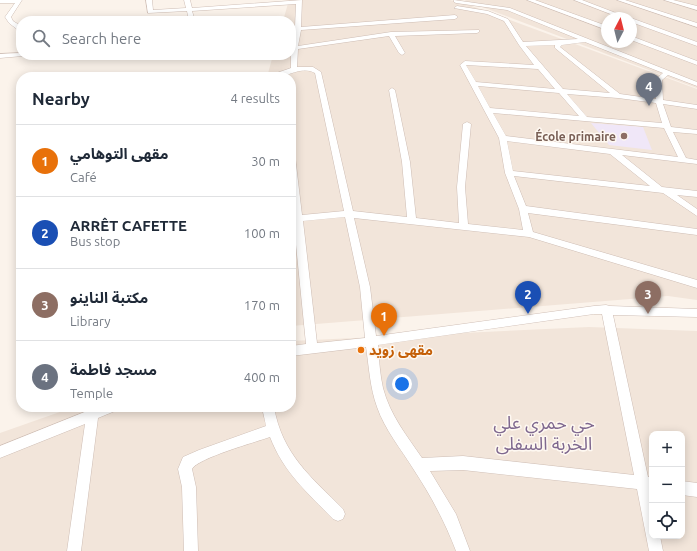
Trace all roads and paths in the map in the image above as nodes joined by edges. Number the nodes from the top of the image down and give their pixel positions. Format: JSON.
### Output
{"nodes":[{"id":1,"x":19,"y":0,"type":"edge"},
{"id":2,"x":149,"y":0,"type":"edge"},
{"id":3,"x":187,"y":0,"type":"edge"},
{"id":4,"x":454,"y":0,"type":"edge"},
{"id":5,"x":530,"y":0,"type":"edge"},
{"id":6,"x":577,"y":0,"type":"edge"},
{"id":7,"x":620,"y":0,"type":"edge"},
{"id":8,"x":667,"y":0,"type":"edge"},
{"id":9,"x":0,"y":1,"type":"edge"},
{"id":10,"x":204,"y":1,"type":"dead end"},
{"id":11,"x":299,"y":1,"type":"edge"},
{"id":12,"x":206,"y":7,"type":"junction"},
{"id":13,"x":456,"y":8,"type":"junction"},
{"id":14,"x":697,"y":8,"type":"edge"},
{"id":15,"x":188,"y":10,"type":"junction"},
{"id":16,"x":150,"y":12,"type":"junction"},
{"id":17,"x":610,"y":12,"type":"edge"},
{"id":18,"x":150,"y":16,"type":"edge"},
{"id":19,"x":190,"y":16,"type":"edge"},
{"id":20,"x":0,"y":17,"type":"edge"},
{"id":21,"x":8,"y":17,"type":"junction"},
{"id":22,"x":296,"y":17,"type":"edge"},
{"id":23,"x":455,"y":17,"type":"junction"},
{"id":24,"x":637,"y":22,"type":"edge"},
{"id":25,"x":697,"y":25,"type":"edge"},
{"id":26,"x":16,"y":26,"type":"edge"},
{"id":27,"x":601,"y":26,"type":"edge"},
{"id":28,"x":296,"y":28,"type":"edge"},
{"id":29,"x":477,"y":31,"type":"dead end"},
{"id":30,"x":458,"y":32,"type":"junction"},
{"id":31,"x":391,"y":34,"type":"junction"},
{"id":32,"x":586,"y":40,"type":"junction"},
{"id":33,"x":637,"y":40,"type":"edge"},
{"id":34,"x":560,"y":43,"type":"junction"},
{"id":35,"x":521,"y":44,"type":"junction"},
{"id":36,"x":697,"y":44,"type":"edge"},
{"id":37,"x":296,"y":48,"type":"edge"},
{"id":38,"x":402,"y":53,"type":"dead end"},
{"id":39,"x":16,"y":55,"type":"edge"},
{"id":40,"x":0,"y":56,"type":"edge"},
{"id":41,"x":294,"y":60,"type":"edge"},
{"id":42,"x":697,"y":63,"type":"edge"},
{"id":43,"x":542,"y":67,"type":"junction"},
{"id":44,"x":294,"y":69,"type":"junction"},
{"id":45,"x":290,"y":72,"type":"edge"},
{"id":46,"x":667,"y":73,"type":"junction"},
{"id":47,"x":474,"y":84,"type":"junction"},
{"id":48,"x":697,"y":84,"type":"edge"},
{"id":49,"x":392,"y":90,"type":"dead end"},
{"id":50,"x":563,"y":92,"type":"junction"},
{"id":51,"x":618,"y":96,"type":"junction"},
{"id":52,"x":660,"y":102,"type":"junction"},
{"id":53,"x":697,"y":107,"type":"edge"},
{"id":54,"x":488,"y":110,"type":"junction"},
{"id":55,"x":585,"y":119,"type":"junction"},
{"id":56,"x":467,"y":124,"type":"dead end"},
{"id":57,"x":668,"y":128,"type":"junction"},
{"id":58,"x":697,"y":132,"type":"edge"},
{"id":59,"x":502,"y":138,"type":"junction"},
{"id":60,"x":612,"y":151,"type":"junction"},
{"id":61,"x":683,"y":160,"type":"junction"},
{"id":62,"x":697,"y":162,"type":"edge"},
{"id":63,"x":509,"y":173,"type":"junction"},
{"id":64,"x":662,"y":190,"type":"junction"},
{"id":65,"x":697,"y":194,"type":"edge"},
{"id":66,"x":296,"y":200,"type":"edge"},
{"id":67,"x":522,"y":209,"type":"junction"},
{"id":68,"x":697,"y":213,"type":"edge"},
{"id":69,"x":349,"y":214,"type":"junction"},
{"id":70,"x":298,"y":218,"type":"junction"},
{"id":71,"x":412,"y":221,"type":"junction"},
{"id":72,"x":464,"y":226,"type":"junction"},
{"id":73,"x":697,"y":232,"type":"edge"},
{"id":74,"x":529,"y":234,"type":"junction"},
{"id":75,"x":697,"y":284,"type":"edge"},
{"id":76,"x":606,"y":309,"type":"junction"},
{"id":77,"x":697,"y":313,"type":"edge"},
{"id":78,"x":370,"y":342,"type":"junction"},
{"id":79,"x":312,"y":348,"type":"junction"},
{"id":80,"x":296,"y":350,"type":"edge"},
{"id":81,"x":99,"y":412,"type":"edge"},
{"id":82,"x":269,"y":412,"type":"edge"},
{"id":83,"x":92,"y":415,"type":"junction"},
{"id":84,"x":274,"y":430,"type":"junction"},
{"id":85,"x":0,"y":452,"type":"edge"},
{"id":86,"x":419,"y":464,"type":"junction"},
{"id":87,"x":647,"y":484,"type":"edge"},
{"id":88,"x":685,"y":488,"type":"edge"},
{"id":89,"x":697,"y":490,"type":"edge"},
{"id":90,"x":649,"y":503,"type":"edge"},
{"id":91,"x":338,"y":514,"type":"dead end"},
{"id":92,"x":654,"y":539,"type":"edge"},
{"id":93,"x":74,"y":551,"type":"edge"},
{"id":94,"x":191,"y":551,"type":"edge"},
{"id":95,"x":463,"y":551,"type":"edge"},
{"id":96,"x":656,"y":551,"type":"edge"}],
"edges":[{"from":1,"to":9,"type":"street"},
{"from":1,"to":21,"type":"street"},
{"from":2,"to":16,"type":"street"},
{"from":3,"to":15,"type":"street"},
{"from":4,"to":13,"type":"street"},
{"from":4,"to":32,"type":"street"},
{"from":5,"to":27,"type":"street"},
{"from":6,"to":17,"type":"street"},
{"from":7,"to":25,"type":"street"},
{"from":8,"to":14,"type":"street"},
{"from":10,"to":12,"type":"street"},
{"from":11,"to":12,"type":"street"},
{"from":11,"to":22,"type":"street"},
{"from":12,"to":15,"type":"street"},
{"from":13,"to":23,"type":"street"},
{"from":13,"to":35,"type":"street"},
{"from":15,"to":16,"type":"street"},
{"from":15,"to":19,"type":"street"},
{"from":16,"to":18,"type":"street"},
{"from":20,"to":21,"type":"street"},
{"from":21,"to":26,"type":"street"},
{"from":23,"to":28,"type":"street"},
{"from":23,"to":30,"type":"street"},
{"from":24,"to":36,"type":"street"},
{"from":29,"to":30,"type":"street"},
{"from":30,"to":31,"type":"street"},
{"from":31,"to":37,"type":"street"},
{"from":31,"to":38,"type":"street"},
{"from":32,"to":34,"type":"street"},
{"from":32,"to":46,"type":"street"},
{"from":33,"to":42,"type":"street"},
{"from":34,"to":35,"type":"street"},
{"from":34,"to":51,"type":"street"},
{"from":35,"to":43,"type":"street"},
{"from":39,"to":40,"type":"street"},
{"from":41,"to":44,"type":"street"},
{"from":43,"to":47,"type":"street"},
{"from":43,"to":50,"type":"street"},
{"from":44,"to":45,"type":"street"},
{"from":44,"to":69,"type":"street"},
{"from":46,"to":48,"type":"street"},
{"from":46,"to":52,"type":"street"},
{"from":47,"to":50,"type":"street"},
{"from":47,"to":54,"type":"street"},
{"from":49,"to":71,"type":"street"},
{"from":50,"to":51,"type":"street"},
{"from":50,"to":55,"type":"street"},
{"from":51,"to":52,"type":"street"},
{"from":52,"to":53,"type":"street"},
{"from":52,"to":57,"type":"street"},
{"from":54,"to":55,"type":"street"},
{"from":54,"to":59,"type":"street"},
{"from":55,"to":57,"type":"street"},
{"from":56,"to":72,"type":"street"},
{"from":57,"to":58,"type":"street"},
{"from":57,"to":61,"type":"street"},
{"from":59,"to":60,"type":"street"},
{"from":59,"to":63,"type":"street"},
{"from":60,"to":61,"type":"street"},
{"from":60,"to":64,"type":"street"},
{"from":61,"to":62,"type":"street"},
{"from":63,"to":64,"type":"street"},
{"from":63,"to":67,"type":"street"},
{"from":64,"to":65,"type":"street"},
{"from":64,"to":68,"type":"street"},
{"from":66,"to":70,"type":"street"},
{"from":67,"to":73,"type":"street"},
{"from":67,"to":74,"type":"street"},
{"from":69,"to":70,"type":"street"},
{"from":69,"to":71,"type":"street"},
{"from":69,"to":78,"type":"street"},
{"from":70,"to":79,"type":"street"},
{"from":71,"to":72,"type":"street"},
{"from":72,"to":74,"type":"street"},
{"from":74,"to":75,"type":"street"},
{"from":76,"to":77,"type":"street"},
{"from":76,"to":78,"type":"street"},
{"from":76,"to":87,"type":"street"},
{"from":78,"to":79,"type":"street"},
{"from":78,"to":86,"type":"street"},
{"from":79,"to":80,"type":"street"},
{"from":81,"to":83,"type":"street"},
{"from":82,"to":84,"type":"street"},
{"from":83,"to":85,"type":"street"},
{"from":83,"to":93,"type":"street"},
{"from":84,"to":91,"type":"street"},
{"from":84,"to":94,"type":"street"},
{"from":86,"to":87,"type":"street"},
{"from":86,"to":95,"type":"street"},
{"from":87,"to":90,"type":"street"},
{"from":88,"to":89,"type":"street"},
{"from":92,"to":96,"type":"street"}]}
